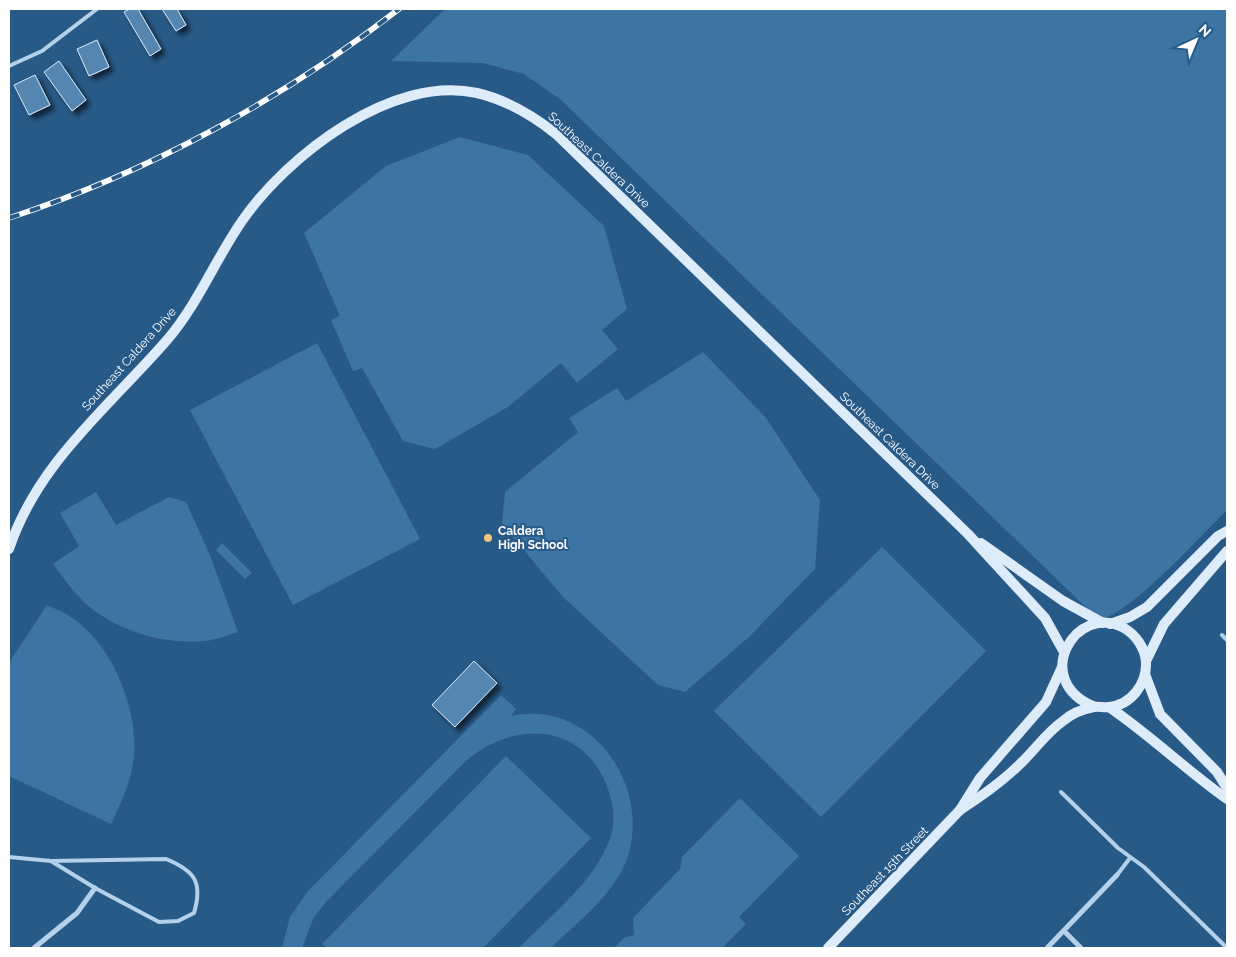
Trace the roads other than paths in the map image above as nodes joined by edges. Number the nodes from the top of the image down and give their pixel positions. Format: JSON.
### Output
{"nodes":[{"id":1,"x":97,"y":9,"type":"edge"},
{"id":2,"x":9,"y":66,"type":"edge"},
{"id":3,"x":1227,"y":532,"type":"edge"},
{"id":4,"x":968,"y":534,"type":"junction"},
{"id":5,"x":9,"y":549,"type":"edge"},
{"id":6,"x":1227,"y":551,"type":"edge"},
{"id":7,"x":1106,"y":623,"type":"junction"},
{"id":8,"x":1222,"y":635,"type":"dead end"},
{"id":9,"x":1227,"y":640,"type":"edge"},
{"id":10,"x":1064,"y":652,"type":"junction"},
{"id":11,"x":1146,"y":661,"type":"junction"},
{"id":12,"x":1062,"y":667,"type":"junction"},
{"id":13,"x":1145,"y":674,"type":"junction"},
{"id":14,"x":1095,"y":706,"type":"junction"},
{"id":15,"x":1108,"y":707,"type":"junction"},
{"id":16,"x":1227,"y":788,"type":"edge"},
{"id":17,"x":1061,"y":792,"type":"dead end"},
{"id":18,"x":1227,"y":799,"type":"edge"},
{"id":19,"x":960,"y":810,"type":"junction"},
{"id":20,"x":9,"y":856,"type":"edge"},
{"id":21,"x":1130,"y":858,"type":"junction"},
{"id":22,"x":51,"y":860,"type":"junction"},
{"id":23,"x":1117,"y":875,"type":"joint"},
{"id":24,"x":95,"y":888,"type":"junction"},
{"id":25,"x":1064,"y":931,"type":"junction"},
{"id":26,"x":34,"y":948,"type":"edge"},
{"id":27,"x":828,"y":948,"type":"edge"},
{"id":28,"x":1047,"y":948,"type":"edge"},
{"id":29,"x":1081,"y":948,"type":"edge"},
{"id":30,"x":1227,"y":948,"type":"edge"}],
"edges":[{"from":1,"to":2,"type":"lane"},
{"from":3,"to":7,"type":"street"},
{"from":4,"to":5,"type":"street","name":"Southeast Caldera Drive"},
{"from":4,"to":7,"type":"street","name":"Southeast Caldera Drive"},
{"from":4,"to":10,"type":"street","name":"Southeast Caldera Drive"},
{"from":6,"to":11,"type":"street"},
{"from":7,"to":10,"type":"street"},
{"from":7,"to":11,"type":"street"},
{"from":8,"to":9,"type":"lane"},
{"from":10,"to":12,"type":"street"},
{"from":11,"to":13,"type":"street"},
{"from":12,"to":14,"type":"street"},
{"from":12,"to":19,"type":"street","name":"Southeast 15th Street"},
{"from":13,"to":15,"type":"street"},
{"from":13,"to":16,"type":"street"},
{"from":14,"to":15,"type":"street"},
{"from":14,"to":19,"type":"street","name":"Southeast 15th Street"},
{"from":15,"to":18,"type":"street"},
{"from":17,"to":21,"type":"lane"},
{"from":19,"to":27,"type":"street","name":"Southeast 15th Street"},
{"from":20,"to":22,"type":"lane"},
{"from":21,"to":23,"type":"lane"},
{"from":21,"to":30,"type":"lane"},
{"from":22,"to":24,"type":"lane"},
{"from":22,"to":24,"type":"lane"},
{"from":23,"to":25,"type":"street"},
{"from":24,"to":26,"type":"street"},
{"from":25,"to":28,"type":"street"},
{"from":25,"to":29,"type":"street"}]}
